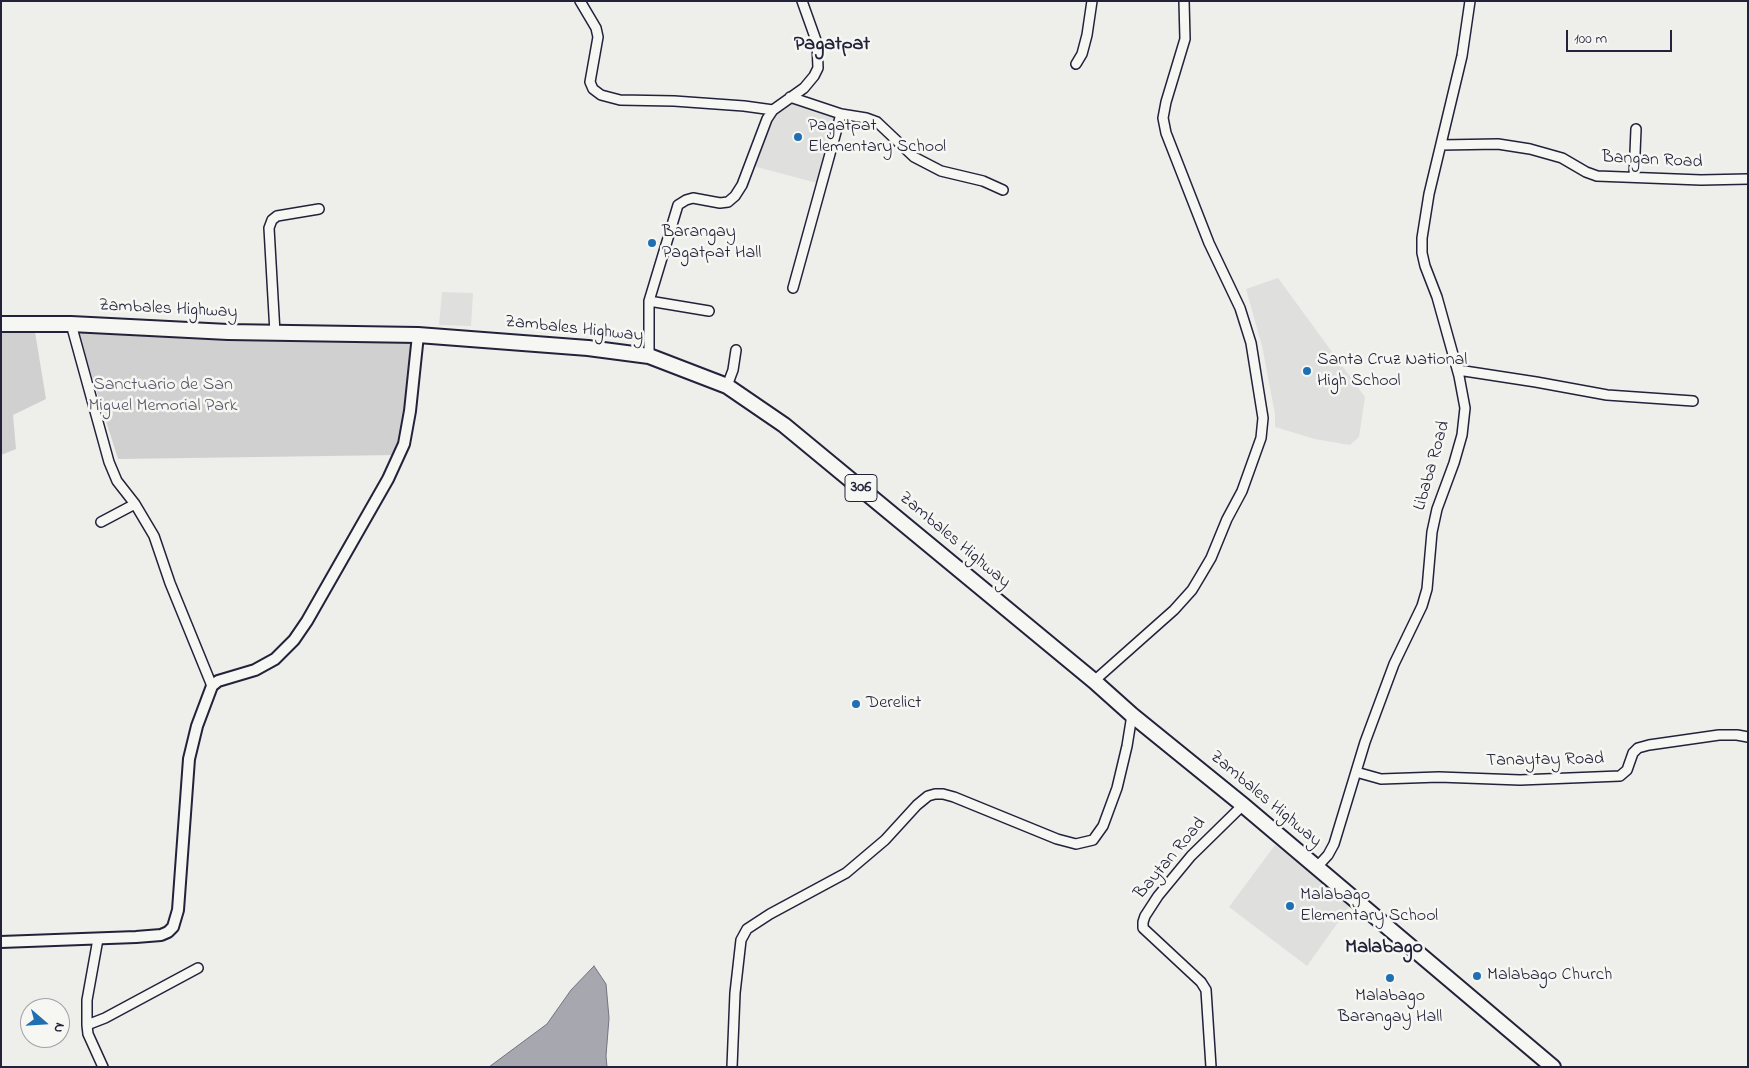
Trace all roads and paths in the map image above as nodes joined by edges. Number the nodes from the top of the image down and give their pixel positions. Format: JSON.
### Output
{"nodes":[{"id":1,"x":580,"y":1,"type":"edge"},
{"id":2,"x":802,"y":1,"type":"edge"},
{"id":3,"x":1092,"y":1,"type":"edge"},
{"id":4,"x":1184,"y":1,"type":"edge"},
{"id":5,"x":1470,"y":1,"type":"edge"},
{"id":6,"x":1076,"y":64,"type":"dead end"},
{"id":7,"x":790,"y":97,"type":"junction"},
{"id":8,"x":773,"y":110,"type":"junction"},
{"id":9,"x":841,"y":114,"type":"junction"},
{"id":10,"x":1636,"y":129,"type":"dead end"},
{"id":11,"x":1441,"y":145,"type":"junction"},
{"id":12,"x":1634,"y":178,"type":"junction"},
{"id":13,"x":1748,"y":179,"type":"edge"},
{"id":14,"x":1003,"y":190,"type":"dead end"},
{"id":15,"x":319,"y":209,"type":"dead end"},
{"id":16,"x":793,"y":288,"type":"dead end"},
{"id":17,"x":649,"y":301,"type":"junction"},
{"id":18,"x":709,"y":311,"type":"dead end"},
{"id":19,"x":1,"y":324,"type":"edge"},
{"id":20,"x":71,"y":324,"type":"junction"},
{"id":21,"x":275,"y":333,"type":"junction"},
{"id":22,"x":418,"y":335,"type":"junction"},
{"id":23,"x":736,"y":350,"type":"dead end"},
{"id":24,"x":649,"y":356,"type":"junction"},
{"id":25,"x":1458,"y":370,"type":"junction"},
{"id":26,"x":727,"y":386,"type":"junction"},
{"id":27,"x":1693,"y":401,"type":"dead end"},
{"id":28,"x":135,"y":504,"type":"junction"},
{"id":29,"x":101,"y":522,"type":"dead end"},
{"id":30,"x":1094,"y":681,"type":"junction"},
{"id":31,"x":212,"y":686,"type":"junction"},
{"id":32,"x":1132,"y":715,"type":"junction"},
{"id":33,"x":1748,"y":737,"type":"edge"},
{"id":34,"x":1356,"y":772,"type":"junction"},
{"id":35,"x":1243,"y":805,"type":"junction"},
{"id":36,"x":1317,"y":868,"type":"junction"},
{"id":37,"x":98,"y":940,"type":"junction"},
{"id":38,"x":1,"y":942,"type":"edge"},
{"id":39,"x":198,"y":968,"type":"dead end"},
{"id":40,"x":87,"y":1025,"type":"junction"},
{"id":41,"x":103,"y":1067,"type":"edge"},
{"id":42,"x":732,"y":1067,"type":"edge"},
{"id":43,"x":1212,"y":1067,"type":"edge"},
{"id":44,"x":1553,"y":1067,"type":"edge"}],
"edges":[{"from":1,"to":8,"type":"street"},
{"from":2,"to":7,"type":"street"},
{"from":3,"to":6,"type":"street"},
{"from":4,"to":30,"type":"street"},
{"from":5,"to":11,"type":"street","name":"Libaba Road"},
{"from":7,"to":8,"type":"street"},
{"from":7,"to":9,"type":"street"},
{"from":8,"to":17,"type":"street"},
{"from":9,"to":14,"type":"street"},
{"from":9,"to":16,"type":"street"},
{"from":10,"to":12,"type":"street"},
{"from":11,"to":12,"type":"street","name":"Bangan Road"},
{"from":11,"to":25,"type":"street","name":"Libaba Road"},
{"from":12,"to":13,"type":"street","name":"Bangan Road"},
{"from":15,"to":21,"type":"street"},
{"from":17,"to":18,"type":"street"},
{"from":17,"to":24,"type":"street"},
{"from":19,"to":20,"type":"main road","name":"Zambales Highway","number":"306"},
{"from":20,"to":21,"type":"main road","name":"Zambales Highway","number":"306"},
{"from":20,"to":28,"type":"street"},
{"from":21,"to":22,"type":"main road","name":"Zambales Highway","number":"306"},
{"from":22,"to":24,"type":"main road","name":"Zambales Highway","number":"306"},
{"from":22,"to":31,"type":"street"},
{"from":23,"to":26,"type":"street"},
{"from":24,"to":26,"type":"main road","name":"Zambales Highway","number":"306"},
{"from":25,"to":27,"type":"street"},
{"from":25,"to":34,"type":"street","name":"Libaba Road"},
{"from":26,"to":30,"type":"main road","name":"Zambales Highway","number":"306"},
{"from":28,"to":29,"type":"street"},
{"from":28,"to":31,"type":"street"},
{"from":30,"to":32,"type":"main road","name":"Zambales Highway","number":"306"},
{"from":31,"to":37,"type":"street"},
{"from":32,"to":35,"type":"main road","name":"Zambales Highway","number":"306"},
{"from":32,"to":42,"type":"street"},
{"from":33,"to":34,"type":"street","name":"Tanaytay Road"},
{"from":34,"to":36,"type":"street","name":"Libaba Road"},
{"from":35,"to":36,"type":"main road","name":"Zambales Highway","number":"306"},
{"from":35,"to":43,"type":"street","name":"Baytan Road"},
{"from":36,"to":44,"type":"main road","name":"Zambales Highway","number":"306"},
{"from":37,"to":38,"type":"street"},
{"from":37,"to":40,"type":"street"},
{"from":39,"to":40,"type":"street"},
{"from":40,"to":41,"type":"street"}]}
